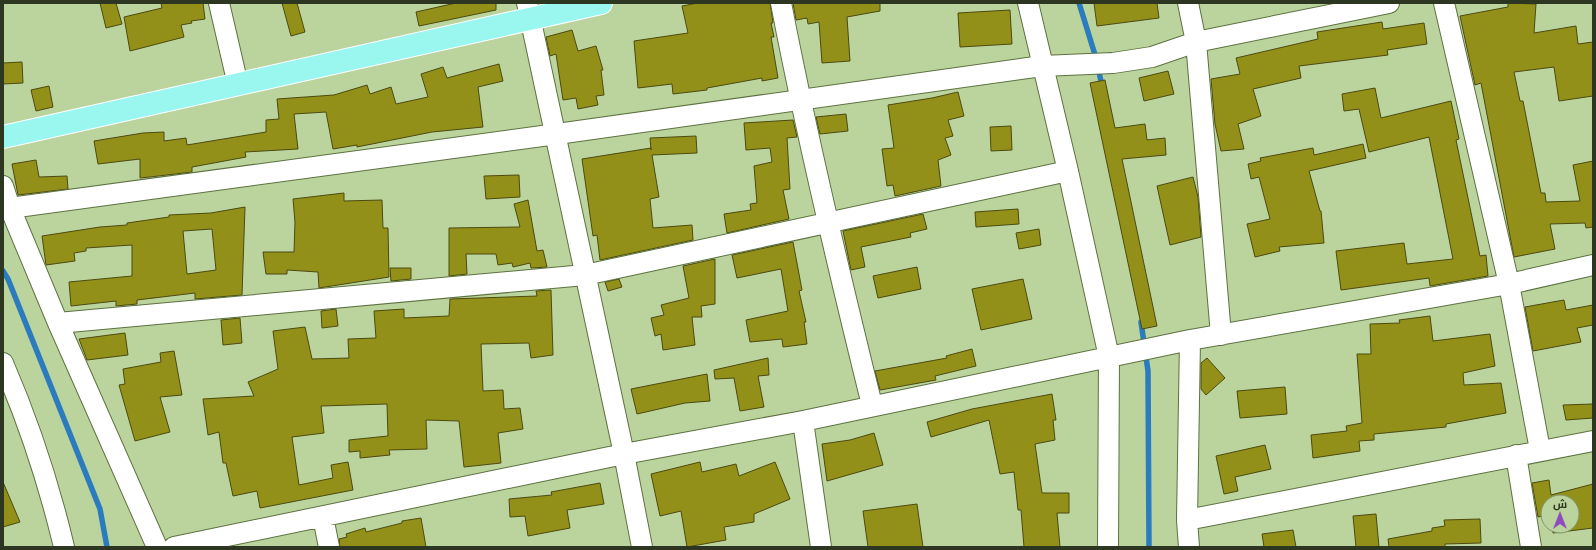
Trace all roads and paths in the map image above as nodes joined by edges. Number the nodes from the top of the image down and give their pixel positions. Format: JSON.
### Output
{"nodes":[{"id":1,"x":220,"y":3,"type":"edge"},
{"id":2,"x":601,"y":3,"type":"edge"},
{"id":3,"x":781,"y":3,"type":"edge"},
{"id":4,"x":1028,"y":3,"type":"edge"},
{"id":5,"x":1188,"y":3,"type":"edge"},
{"id":6,"x":1389,"y":3,"type":"edge"},
{"id":7,"x":1444,"y":3,"type":"edge"},
{"id":8,"x":1354,"y":6,"type":"edge"},
{"id":9,"x":529,"y":12,"type":"edge"},
{"id":10,"x":1196,"y":42,"type":"junction"},
{"id":11,"x":1042,"y":66,"type":"junction"},
{"id":12,"x":238,"y":85,"type":"junction"},
{"id":13,"x":800,"y":100,"type":"junction"},
{"id":14,"x":557,"y":134,"type":"junction"},
{"id":15,"x":3,"y":137,"type":"edge"},
{"id":16,"x":1068,"y":171,"type":"junction"},
{"id":17,"x":3,"y":186,"type":"edge"},
{"id":18,"x":10,"y":208,"type":"junction"},
{"id":19,"x":827,"y":224,"type":"junction"},
{"id":20,"x":1593,"y":265,"type":"edge"},
{"id":21,"x":585,"y":275,"type":"junction"},
{"id":22,"x":1509,"y":284,"type":"junction"},
{"id":23,"x":58,"y":323,"type":"junction"},
{"id":24,"x":1221,"y":336,"type":"junction"},
{"id":25,"x":1183,"y":342,"type":"junction"},
{"id":26,"x":1109,"y":357,"type":"junction"},
{"id":27,"x":3,"y":363,"type":"edge"},
{"id":28,"x":872,"y":406,"type":"junction"},
{"id":29,"x":803,"y":420,"type":"junction"},
{"id":30,"x":1593,"y":441,"type":"edge"},
{"id":31,"x":1540,"y":450,"type":"junction"},
{"id":32,"x":624,"y":454,"type":"junction"},
{"id":33,"x":1516,"y":455,"type":"junction"},
{"id":34,"x":323,"y":517,"type":"junction"},
{"id":35,"x":1187,"y":520,"type":"junction"},
{"id":36,"x":64,"y":547,"type":"edge"},
{"id":37,"x":157,"y":547,"type":"edge"},
{"id":38,"x":174,"y":547,"type":"edge"},
{"id":39,"x":329,"y":547,"type":"edge"},
{"id":40,"x":642,"y":547,"type":"edge"},
{"id":41,"x":821,"y":547,"type":"edge"},
{"id":42,"x":1108,"y":547,"type":"edge"},
{"id":43,"x":1190,"y":547,"type":"edge"},
{"id":44,"x":1531,"y":547,"type":"edge"}],
"edges":[{"from":1,"to":12,"type":"street"},
{"from":2,"to":9,"type":"main road"},
{"from":3,"to":13,"type":"street"},
{"from":4,"to":11,"type":"street"},
{"from":5,"to":10,"type":"street"},
{"from":6,"to":8,"type":"street"},
{"from":7,"to":22,"type":"street"},
{"from":8,"to":10,"type":"street"},
{"from":9,"to":12,"type":"main road"},
{"from":9,"to":14,"type":"street"},
{"from":10,"to":11,"type":"street"},
{"from":10,"to":24,"type":"street"},
{"from":11,"to":13,"type":"street"},
{"from":11,"to":16,"type":"street"},
{"from":12,"to":15,"type":"main road"},
{"from":13,"to":14,"type":"street"},
{"from":13,"to":19,"type":"street"},
{"from":14,"to":18,"type":"street"},
{"from":14,"to":21,"type":"street"},
{"from":16,"to":19,"type":"street"},
{"from":16,"to":26,"type":"street"},
{"from":17,"to":18,"type":"street"},
{"from":18,"to":23,"type":"street"},
{"from":19,"to":21,"type":"street"},
{"from":19,"to":28,"type":"street"},
{"from":20,"to":22,"type":"street"},
{"from":21,"to":23,"type":"street"},
{"from":21,"to":32,"type":"street"},
{"from":22,"to":24,"type":"street"},
{"from":22,"to":31,"type":"street"},
{"from":23,"to":37,"type":"street"},
{"from":24,"to":25,"type":"street"},
{"from":25,"to":26,"type":"street"},
{"from":25,"to":35,"type":"street"},
{"from":26,"to":28,"type":"street"},
{"from":26,"to":42,"type":"street"},
{"from":27,"to":36,"type":"street"},
{"from":28,"to":29,"type":"street"},
{"from":29,"to":32,"type":"street"},
{"from":29,"to":41,"type":"street"},
{"from":30,"to":31,"type":"street"},
{"from":31,"to":33,"type":"street"},
{"from":32,"to":34,"type":"street"},
{"from":32,"to":40,"type":"street"},
{"from":33,"to":35,"type":"street"},
{"from":33,"to":44,"type":"street"},
{"from":34,"to":38,"type":"street"},
{"from":34,"to":39,"type":"street"},
{"from":35,"to":43,"type":"street"}]}
